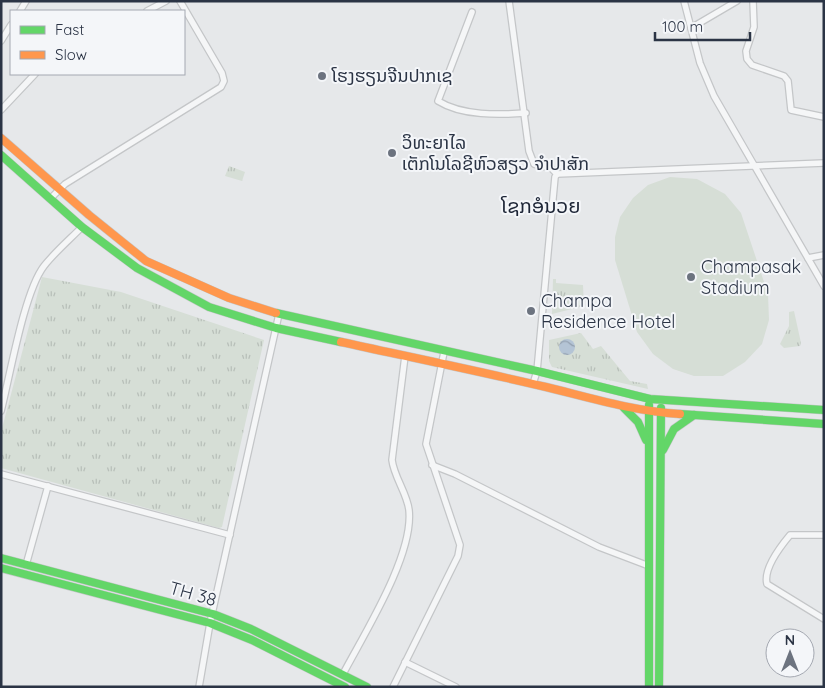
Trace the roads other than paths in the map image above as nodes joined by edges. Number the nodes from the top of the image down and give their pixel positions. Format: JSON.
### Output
{"nodes":[{"id":1,"x":166,"y":1,"type":"edge"},
{"id":2,"x":180,"y":1,"type":"edge"},
{"id":3,"x":509,"y":1,"type":"edge"},
{"id":4,"x":684,"y":1,"type":"edge"},
{"id":5,"x":737,"y":1,"type":"edge"},
{"id":6,"x":753,"y":1,"type":"edge"},
{"id":7,"x":149,"y":10,"type":"edge"},
{"id":8,"x":472,"y":12,"type":"dead end"},
{"id":9,"x":10,"y":26,"type":"edge"},
{"id":10,"x":691,"y":28,"type":"junction"},
{"id":11,"x":1,"y":40,"type":"edge"},
{"id":12,"x":35,"y":75,"type":"edge"},
{"id":13,"x":1,"y":110,"type":"edge"},
{"id":14,"x":526,"y":113,"type":"junction"},
{"id":15,"x":824,"y":117,"type":"edge"},
{"id":16,"x":1,"y":138,"type":"edge"},
{"id":17,"x":1,"y":155,"type":"edge"},
{"id":18,"x":824,"y":163,"type":"edge"},
{"id":19,"x":752,"y":164,"type":"junction"},
{"id":20,"x":557,"y":174,"type":"junction"},
{"id":21,"x":59,"y":190,"type":"junction"},
{"id":22,"x":50,"y":199,"type":"junction"},
{"id":23,"x":82,"y":227,"type":"junction"},
{"id":24,"x":824,"y":255,"type":"edge"},
{"id":25,"x":808,"y":258,"type":"junction"},
{"id":26,"x":824,"y":286,"type":"edge"},
{"id":27,"x":278,"y":314,"type":"junction"},
{"id":28,"x":276,"y":328,"type":"junction"},
{"id":29,"x":444,"y":352,"type":"junction"},
{"id":30,"x":405,"y":356,"type":"junction"},
{"id":31,"x":442,"y":364,"type":"junction"},
{"id":32,"x":537,"y":371,"type":"junction"},
{"id":33,"x":533,"y":384,"type":"junction"},
{"id":34,"x":650,"y":399,"type":"junction"},
{"id":35,"x":661,"y":400,"type":"junction"},
{"id":36,"x":621,"y":406,"type":"junction"},
{"id":37,"x":824,"y":410,"type":"edge"},
{"id":38,"x":1,"y":411,"type":"edge"},
{"id":39,"x":649,"y":412,"type":"junction"},
{"id":40,"x":661,"y":412,"type":"junction"},
{"id":41,"x":694,"y":415,"type":"junction"},
{"id":42,"x":824,"y":424,"type":"edge"},
{"id":43,"x":649,"y":459,"type":"junction"},
{"id":44,"x":660,"y":460,"type":"junction"},
{"id":45,"x":432,"y":465,"type":"junction"},
{"id":46,"x":1,"y":474,"type":"edge"},
{"id":47,"x":48,"y":486,"type":"junction"},
{"id":48,"x":230,"y":535,"type":"junction"},
{"id":49,"x":824,"y":535,"type":"edge"},
{"id":50,"x":1,"y":558,"type":"edge"},
{"id":51,"x":26,"y":565,"type":"junction"},
{"id":52,"x":650,"y":566,"type":"junction"},
{"id":53,"x":659,"y":567,"type":"junction"},
{"id":54,"x":1,"y":568,"type":"edge"},
{"id":55,"x":213,"y":614,"type":"junction"},
{"id":56,"x":824,"y":618,"type":"edge"},
{"id":57,"x":210,"y":623,"type":"junction"},
{"id":58,"x":405,"y":662,"type":"junction"},
{"id":59,"x":343,"y":674,"type":"junction"},
{"id":60,"x":199,"y":687,"type":"edge"},
{"id":61,"x":345,"y":687,"type":"edge"},
{"id":62,"x":367,"y":687,"type":"edge"},
{"id":63,"x":393,"y":687,"type":"edge"},
{"id":64,"x":456,"y":687,"type":"edge"},
{"id":65,"x":649,"y":687,"type":"edge"},
{"id":66,"x":660,"y":687,"type":"edge"}],
"edges":[{"from":1,"to":7,"type":"street"},
{"from":2,"to":21,"type":"street"},
{"from":3,"to":14,"type":"street"},
{"from":4,"to":10,"type":"street"},
{"from":5,"to":10,"type":"street"},
{"from":6,"to":15,"type":"street"},
{"from":8,"to":14,"type":"street"},
{"from":9,"to":11,"type":"street"},
{"from":10,"to":19,"type":"street"},
{"from":12,"to":13,"type":"street"},
{"from":14,"to":20,"type":"street"},
{"from":16,"to":21,"type":"main road"},
{"from":17,"to":22,"type":"main road"},
{"from":18,"to":19,"type":"street"},
{"from":19,"to":20,"type":"street"},
{"from":19,"to":25,"type":"street"},
{"from":20,"to":32,"type":"street"},
{"from":21,"to":22,"type":"street"},
{"from":21,"to":27,"type":"main road"},
{"from":22,"to":23,"type":"main road"},
{"from":23,"to":28,"type":"main road"},
{"from":23,"to":38,"type":"street"},
{"from":24,"to":25,"type":"street"},
{"from":25,"to":26,"type":"street"},
{"from":27,"to":28,"type":"street"},
{"from":27,"to":29,"type":"main road"},
{"from":28,"to":30,"type":"main road"},
{"from":28,"to":48,"type":"street"},
{"from":29,"to":31,"type":"street"},
{"from":29,"to":32,"type":"main road"},
{"from":30,"to":31,"type":"main road"},
{"from":30,"to":59,"type":"street"},
{"from":31,"to":33,"type":"main road"},
{"from":31,"to":45,"type":"street"},
{"from":32,"to":33,"type":"street"},
{"from":32,"to":34,"type":"main road"},
{"from":33,"to":36,"type":"main road"},
{"from":34,"to":35,"type":"main road"},
{"from":34,"to":39,"type":"main road"},
{"from":35,"to":37,"type":"main road"},
{"from":35,"to":40,"type":"main road"},
{"from":36,"to":39,"type":"main road"},
{"from":36,"to":43,"type":"main road"},
{"from":39,"to":40,"type":"main road"},
{"from":39,"to":43,"type":"main road"},
{"from":40,"to":41,"type":"main road"},
{"from":40,"to":44,"type":"main road"},
{"from":41,"to":42,"type":"main road"},
{"from":41,"to":44,"type":"main road"},
{"from":43,"to":52,"type":"main road"},
{"from":44,"to":53,"type":"main road"},
{"from":45,"to":52,"type":"street"},
{"from":45,"to":58,"type":"street"},
{"from":46,"to":47,"type":"street"},
{"from":47,"to":48,"type":"street"},
{"from":47,"to":51,"type":"street"},
{"from":48,"to":55,"type":"street"},
{"from":49,"to":56,"type":"street"},
{"from":50,"to":51,"type":"main road","name":"TH 38"},
{"from":51,"to":55,"type":"main road","name":"TH 38"},
{"from":52,"to":53,"type":"street"},
{"from":52,"to":65,"type":"main road"},
{"from":53,"to":66,"type":"main road"},
{"from":54,"to":57,"type":"main road","name":"TH 38"},
{"from":55,"to":57,"type":"street"},
{"from":55,"to":59,"type":"main road","name":"TH 38"},
{"from":57,"to":60,"type":"street"},
{"from":57,"to":61,"type":"main road","name":"TH 38"},
{"from":58,"to":63,"type":"street"},
{"from":58,"to":64,"type":"street"},
{"from":59,"to":62,"type":"main road","name":"TH 38"}]}
